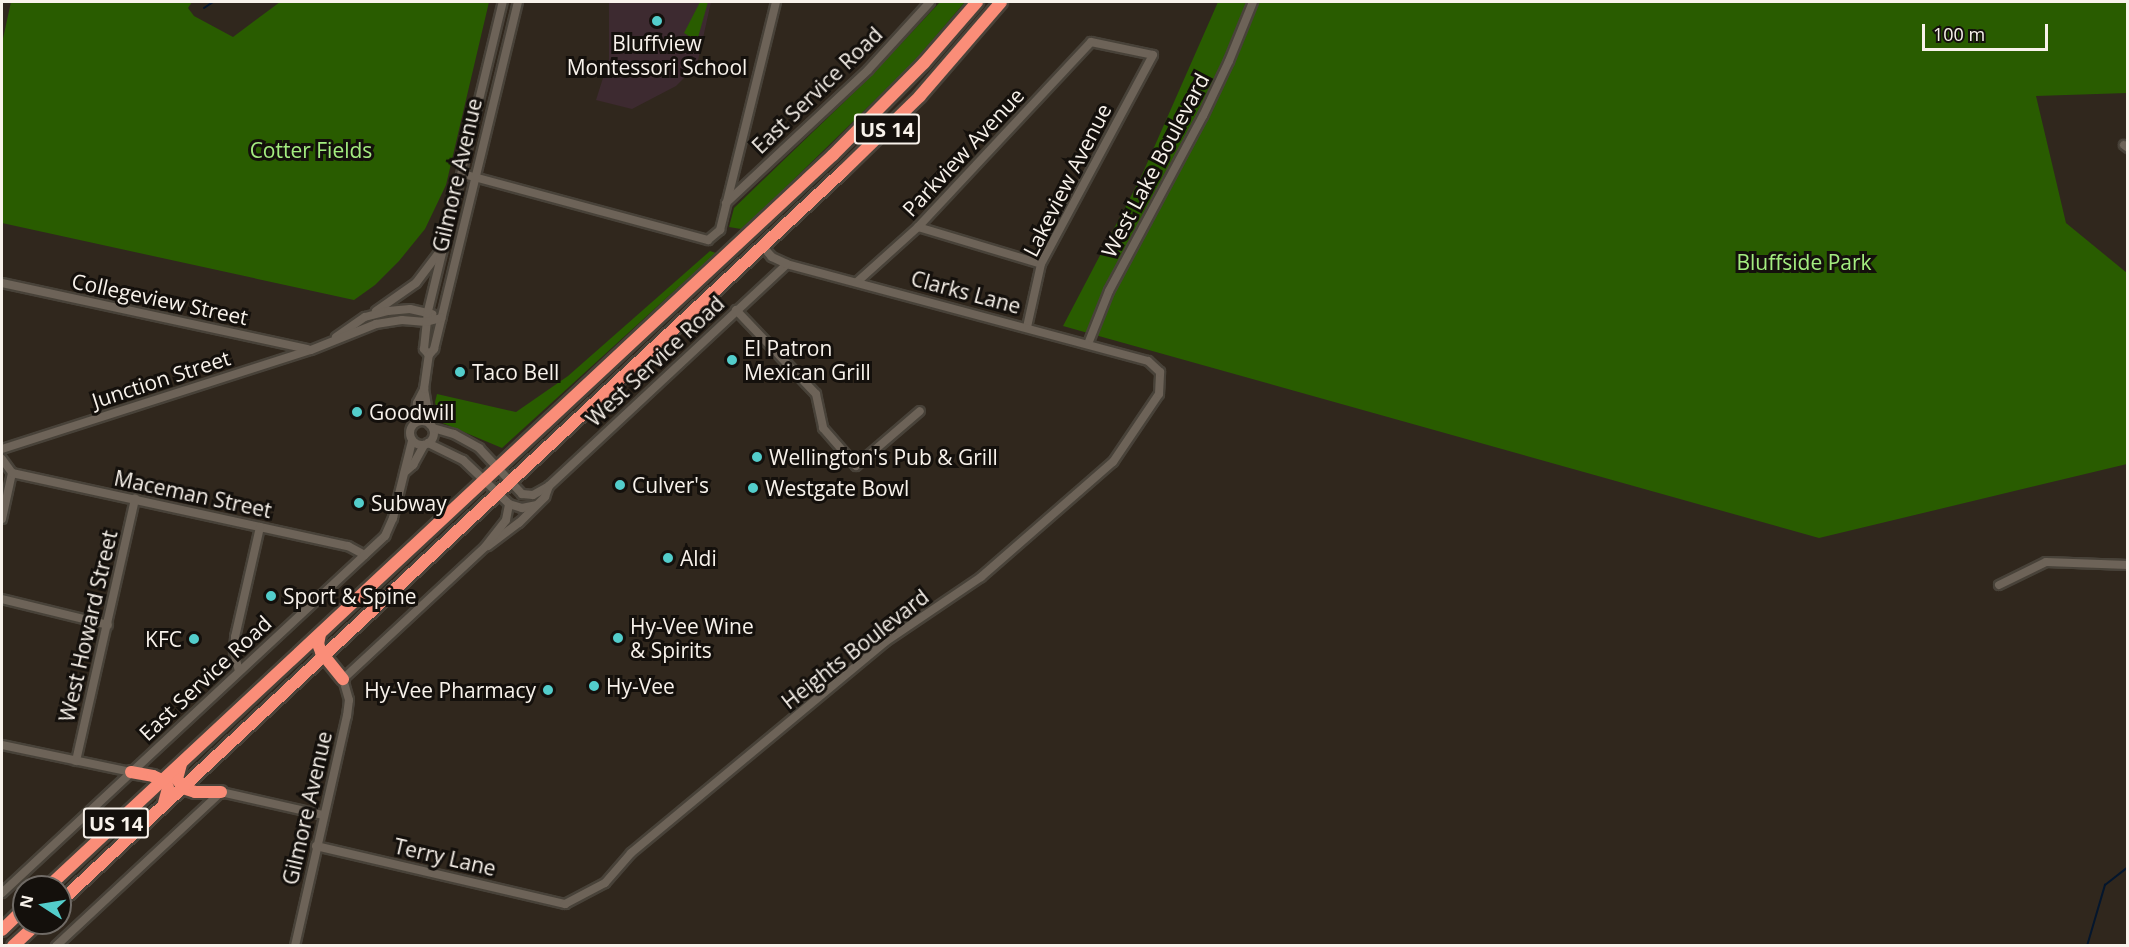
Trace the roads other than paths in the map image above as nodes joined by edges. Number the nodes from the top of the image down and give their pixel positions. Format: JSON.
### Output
{"nodes":[{"id":1,"x":503,"y":2,"type":"edge"},
{"id":2,"x":518,"y":2,"type":"edge"},
{"id":3,"x":776,"y":2,"type":"edge"},
{"id":4,"x":930,"y":2,"type":"edge"},
{"id":5,"x":977,"y":2,"type":"edge"},
{"id":6,"x":1001,"y":2,"type":"edge"},
{"id":7,"x":1253,"y":2,"type":"edge"},
{"id":8,"x":1153,"y":55,"type":"joint"},
{"id":9,"x":463,"y":174,"type":"junction"},
{"id":10,"x":475,"y":177,"type":"junction"},
{"id":11,"x":726,"y":203,"type":"junction"},
{"id":12,"x":767,"y":216,"type":"junction"},
{"id":13,"x":918,"y":227,"type":"junction"},
{"id":14,"x":446,"y":243,"type":"junction"},
{"id":15,"x":763,"y":247,"type":"junction"},
{"id":16,"x":787,"y":264,"type":"junction"},
{"id":17,"x":1041,"y":264,"type":"junction"},
{"id":18,"x":857,"y":282,"type":"junction"},
{"id":19,"x":2,"y":283,"type":"edge"},
{"id":20,"x":736,"y":310,"type":"junction"},
{"id":21,"x":428,"y":311,"type":"junction"},
{"id":22,"x":368,"y":316,"type":"junction"},
{"id":23,"x":441,"y":318,"type":"junction"},
{"id":24,"x":426,"y":322,"type":"junction"},
{"id":25,"x":1027,"y":327,"type":"junction"},
{"id":26,"x":331,"y":341,"type":"junction"},
{"id":27,"x":1088,"y":344,"type":"junction"},
{"id":28,"x":311,"y":350,"type":"junction"},
{"id":29,"x":429,"y":355,"type":"junction"},
{"id":30,"x":1160,"y":372,"type":"joint"},
{"id":31,"x":424,"y":389,"type":"junction"},
{"id":32,"x":920,"y":411,"type":"dead end"},
{"id":33,"x":415,"y":422,"type":"junction"},
{"id":34,"x":431,"y":426,"type":"junction"},
{"id":35,"x":412,"y":441,"type":"junction"},
{"id":36,"x":426,"y":444,"type":"junction"},
{"id":37,"x":2,"y":449,"type":"edge"},
{"id":38,"x":2,"y":459,"type":"edge"},
{"id":39,"x":499,"y":467,"type":"junction"},
{"id":40,"x":405,"y":472,"type":"junction"},
{"id":41,"x":12,"y":473,"type":"junction"},
{"id":42,"x":486,"y":479,"type":"junction"},
{"id":43,"x":511,"y":480,"type":"junction"},
{"id":44,"x":549,"y":486,"type":"junction"},
{"id":45,"x":500,"y":494,"type":"junction"},
{"id":46,"x":135,"y":499,"type":"junction"},
{"id":47,"x":509,"y":504,"type":"junction"},
{"id":48,"x":536,"y":505,"type":"junction"},
{"id":49,"x":2,"y":519,"type":"edge"},
{"id":50,"x":260,"y":527,"type":"junction"},
{"id":51,"x":485,"y":547,"type":"junction"},
{"id":52,"x":365,"y":555,"type":"junction"},
{"id":53,"x":2127,"y":565,"type":"edge"},
{"id":54,"x":1999,"y":585,"type":"dead end"},
{"id":55,"x":2,"y":599,"type":"edge"},
{"id":56,"x":108,"y":625,"type":"junction"},
{"id":57,"x":321,"y":634,"type":"junction"},
{"id":58,"x":338,"y":643,"type":"junction"},
{"id":59,"x":307,"y":646,"type":"junction"},
{"id":60,"x":324,"y":656,"type":"junction"},
{"id":61,"x":239,"y":671,"type":"junction"},
{"id":62,"x":304,"y":675,"type":"junction"},
{"id":63,"x":343,"y":679,"type":"junction"},
{"id":64,"x":2,"y":745,"type":"edge"},
{"id":65,"x":184,"y":760,"type":"junction"},
{"id":66,"x":76,"y":761,"type":"junction"},
{"id":67,"x":206,"y":766,"type":"junction"},
{"id":68,"x":131,"y":772,"type":"junction"},
{"id":69,"x":163,"y":779,"type":"junction"},
{"id":70,"x":183,"y":788,"type":"junction"},
{"id":71,"x":220,"y":792,"type":"junction"},
{"id":72,"x":135,"y":806,"type":"junction"},
{"id":73,"x":162,"y":807,"type":"junction"},
{"id":74,"x":323,"y":815,"type":"junction"},
{"id":75,"x":316,"y":846,"type":"junction"},
{"id":76,"x":61,"y":875,"type":"edge"},
{"id":77,"x":72,"y":891,"type":"edge"},
{"id":78,"x":2,"y":893,"type":"edge"},
{"id":79,"x":565,"y":904,"type":"joint"},
{"id":80,"x":24,"y":935,"type":"edge"},
{"id":81,"x":13,"y":945,"type":"edge"},
{"id":82,"x":56,"y":945,"type":"edge"},
{"id":83,"x":295,"y":945,"type":"edge"}],
"edges":[{"from":1,"to":9,"type":"street","name":"Gilmore Avenue"},
{"from":2,"to":10,"type":"street","name":"Gilmore Avenue"},
{"from":3,"to":11,"type":"street"},
{"from":4,"to":11,"type":"street","name":"East Service Road"},
{"from":5,"to":12,"type":"highway","number":"US 14"},
{"from":6,"to":15,"type":"highway","number":"US 14"},
{"from":7,"to":27,"type":"street","name":"West Lake Boulevard"},
{"from":8,"to":13,"type":"street","name":"Parkview Avenue"},
{"from":8,"to":17,"type":"street","name":"Lakeview Avenue"},
{"from":9,"to":10,"type":"street"},
{"from":9,"to":14,"type":"street","name":"Gilmore Avenue"},
{"from":10,"to":11,"type":"street"},
{"from":10,"to":23,"type":"street","name":"Gilmore Avenue"},
{"from":12,"to":15,"type":"highway"},
{"from":12,"to":39,"type":"highway","number":"US 14"},
{"from":13,"to":17,"type":"street"},
{"from":13,"to":18,"type":"street","name":"Parkview Avenue"},
{"from":14,"to":21,"type":"street","name":"Gilmore Avenue"},
{"from":14,"to":22,"type":"street"},
{"from":15,"to":16,"type":"street","name":"Clarks Lane"},
{"from":15,"to":43,"type":"highway","number":"US 14"},
{"from":16,"to":18,"type":"street","name":"Clarks Lane"},
{"from":16,"to":20,"type":"street","name":"West Service Road"},
{"from":17,"to":25,"type":"street","name":"Lakeview Avenue"},
{"from":18,"to":25,"type":"street","name":"Clarks Lane"},
{"from":19,"to":28,"type":"street","name":"Collegeview Street"},
{"from":20,"to":32,"type":"street"},
{"from":20,"to":44,"type":"street","name":"West Service Road"},
{"from":21,"to":22,"type":"street","name":"Junction Street"},
{"from":21,"to":23,"type":"street","name":"Junction Street"},
{"from":21,"to":24,"type":"street","name":"Gilmore Avenue"},
{"from":22,"to":26,"type":"street","name":"Junction Street"},
{"from":23,"to":24,"type":"street","name":"Junction Street"},
{"from":23,"to":29,"type":"street","name":"Gilmore Avenue"},
{"from":24,"to":26,"type":"street","name":"Junction Street"},
{"from":24,"to":29,"type":"street","name":"Gilmore Avenue"},
{"from":25,"to":27,"type":"street","name":"Clarks Lane"},
{"from":26,"to":28,"type":"street","name":"Junction Street"},
{"from":27,"to":30,"type":"street","name":"Clarks Lane"},
{"from":28,"to":37,"type":"street","name":"Junction Street"},
{"from":29,"to":31,"type":"street","name":"Gilmore Avenue"},
{"from":30,"to":79,"type":"street","name":"Heights Boulevard"},
{"from":31,"to":33,"type":"street","name":"Gilmore Avenue"},
{"from":31,"to":34,"type":"street","name":"Gilmore Avenue"},
{"from":33,"to":34,"type":"street"},
{"from":33,"to":35,"type":"street","name":"Gilmore Avenue"},
{"from":34,"to":36,"type":"street","name":"Gilmore Avenue"},
{"from":34,"to":39,"type":"street"},
{"from":35,"to":36,"type":"street"},
{"from":35,"to":40,"type":"street","name":"East Service Road"},
{"from":36,"to":40,"type":"street","name":"East Service Road"},
{"from":36,"to":42,"type":"street"},
{"from":38,"to":41,"type":"street"},
{"from":39,"to":42,"type":"highway","number":"US 14"},
{"from":39,"to":43,"type":"street"},
{"from":40,"to":52,"type":"street","name":"East Service Road"},
{"from":41,"to":46,"type":"street","name":"Maceman Street"},
{"from":41,"to":49,"type":"street"},
{"from":42,"to":45,"type":"street"},
{"from":42,"to":57,"type":"highway","number":"US 14"},
{"from":43,"to":44,"type":"street","name":"West Service Road"},
{"from":43,"to":45,"type":"highway","number":"US 14"},
{"from":44,"to":48,"type":"street","name":"West Service Road"},
{"from":45,"to":47,"type":"street"},
{"from":45,"to":58,"type":"highway","number":"US 14"},
{"from":46,"to":50,"type":"street","name":"Maceman Street"},
{"from":46,"to":56,"type":"street","name":"West Howard Street"},
{"from":47,"to":48,"type":"street"},
{"from":47,"to":51,"type":"street","name":"West Service Road"},
{"from":48,"to":51,"type":"street","name":"West Service Road"},
{"from":50,"to":52,"type":"street","name":"Maceman Street"},
{"from":50,"to":61,"type":"street"},
{"from":51,"to":63,"type":"street","name":"West Service Road"},
{"from":52,"to":61,"type":"street","name":"East Service Road"},
{"from":53,"to":54,"type":"street"},
{"from":55,"to":56,"type":"street"},
{"from":56,"to":66,"type":"street","name":"West Howard Street"},
{"from":57,"to":59,"type":"highway","number":"US 14"},
{"from":57,"to":60,"type":"highway"},
{"from":58,"to":60,"type":"highway","number":"US 14"},
{"from":58,"to":63,"type":"highway"},
{"from":59,"to":62,"type":"highway"},
{"from":59,"to":65,"type":"highway","number":"US 14"},
{"from":60,"to":62,"type":"highway","number":"US 14"},
{"from":60,"to":63,"type":"highway"},
{"from":61,"to":68,"type":"street","name":"East Service Road"},
{"from":62,"to":67,"type":"highway","number":"US 14"},
{"from":63,"to":74,"type":"street","name":"Gilmore Avenue"},
{"from":64,"to":66,"type":"street"},
{"from":65,"to":69,"type":"highway","number":"US 14"},
{"from":65,"to":70,"type":"highway"},
{"from":66,"to":68,"type":"street"},
{"from":67,"to":70,"type":"highway","number":"US 14"},
{"from":67,"to":71,"type":"highway"},
{"from":68,"to":69,"type":"highway"},
{"from":68,"to":72,"type":"highway"},
{"from":68,"to":78,"type":"street","name":"East Service Road"},
{"from":69,"to":72,"type":"highway","number":"US 14"},
{"from":69,"to":73,"type":"highway"},
{"from":70,"to":71,"type":"highway"},
{"from":70,"to":73,"type":"highway","number":"US 14"},
{"from":71,"to":74,"type":"street"},
{"from":71,"to":82,"type":"street"},
{"from":72,"to":76,"type":"highway","number":"US 14"},
{"from":73,"to":77,"type":"highway","number":"US 14"},
{"from":74,"to":75,"type":"street","name":"Gilmore Avenue"},
{"from":75,"to":79,"type":"street","name":"Terry Lane"},
{"from":75,"to":83,"type":"street","name":"Gilmore Avenue"},
{"from":80,"to":81,"type":"highway"}]}
